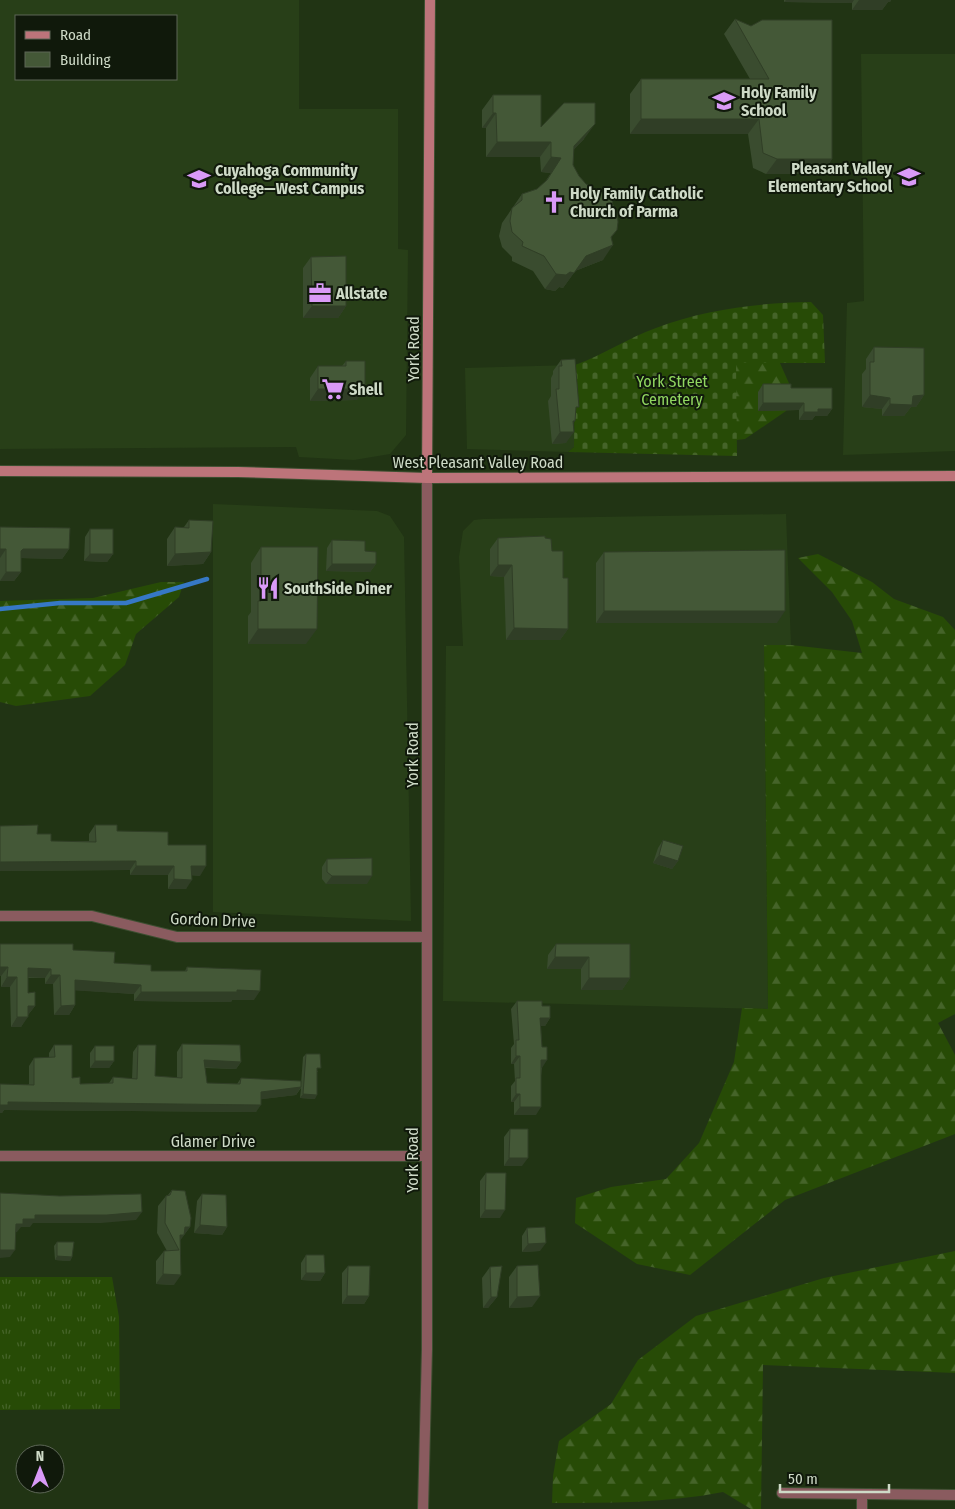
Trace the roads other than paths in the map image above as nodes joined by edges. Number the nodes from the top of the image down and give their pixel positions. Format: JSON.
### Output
{"nodes":[{"id":1,"x":430,"y":0,"type":"edge"},
{"id":2,"x":0,"y":471,"type":"edge"},
{"id":3,"x":955,"y":476,"type":"edge"},
{"id":4,"x":427,"y":478,"type":"junction"},
{"id":5,"x":0,"y":916,"type":"edge"},
{"id":6,"x":427,"y":937,"type":"junction"},
{"id":7,"x":0,"y":1156,"type":"edge"},
{"id":8,"x":427,"y":1156,"type":"junction"},
{"id":9,"x":782,"y":1493,"type":"dead end"},
{"id":10,"x":862,"y":1495,"type":"junction"},
{"id":11,"x":955,"y":1495,"type":"edge"},
{"id":12,"x":423,"y":1509,"type":"edge"},
{"id":13,"x":862,"y":1509,"type":"edge"}],
"edges":[{"from":1,"to":4,"type":"main road","name":"York Road"},
{"from":2,"to":4,"type":"main road","name":"West Pleasant Valley Road"},
{"from":3,"to":4,"type":"main road","name":"West Pleasant Valley Road"},
{"from":4,"to":6,"type":"street","name":"York Road"},
{"from":5,"to":6,"type":"street","name":"Gordon Drive"},
{"from":6,"to":8,"type":"street","name":"York Road"},
{"from":7,"to":8,"type":"street","name":"Glamer Drive"},
{"from":8,"to":12,"type":"street","name":"York Road"},
{"from":9,"to":10,"type":"street"},
{"from":10,"to":11,"type":"street"},
{"from":10,"to":13,"type":"street"}]}
